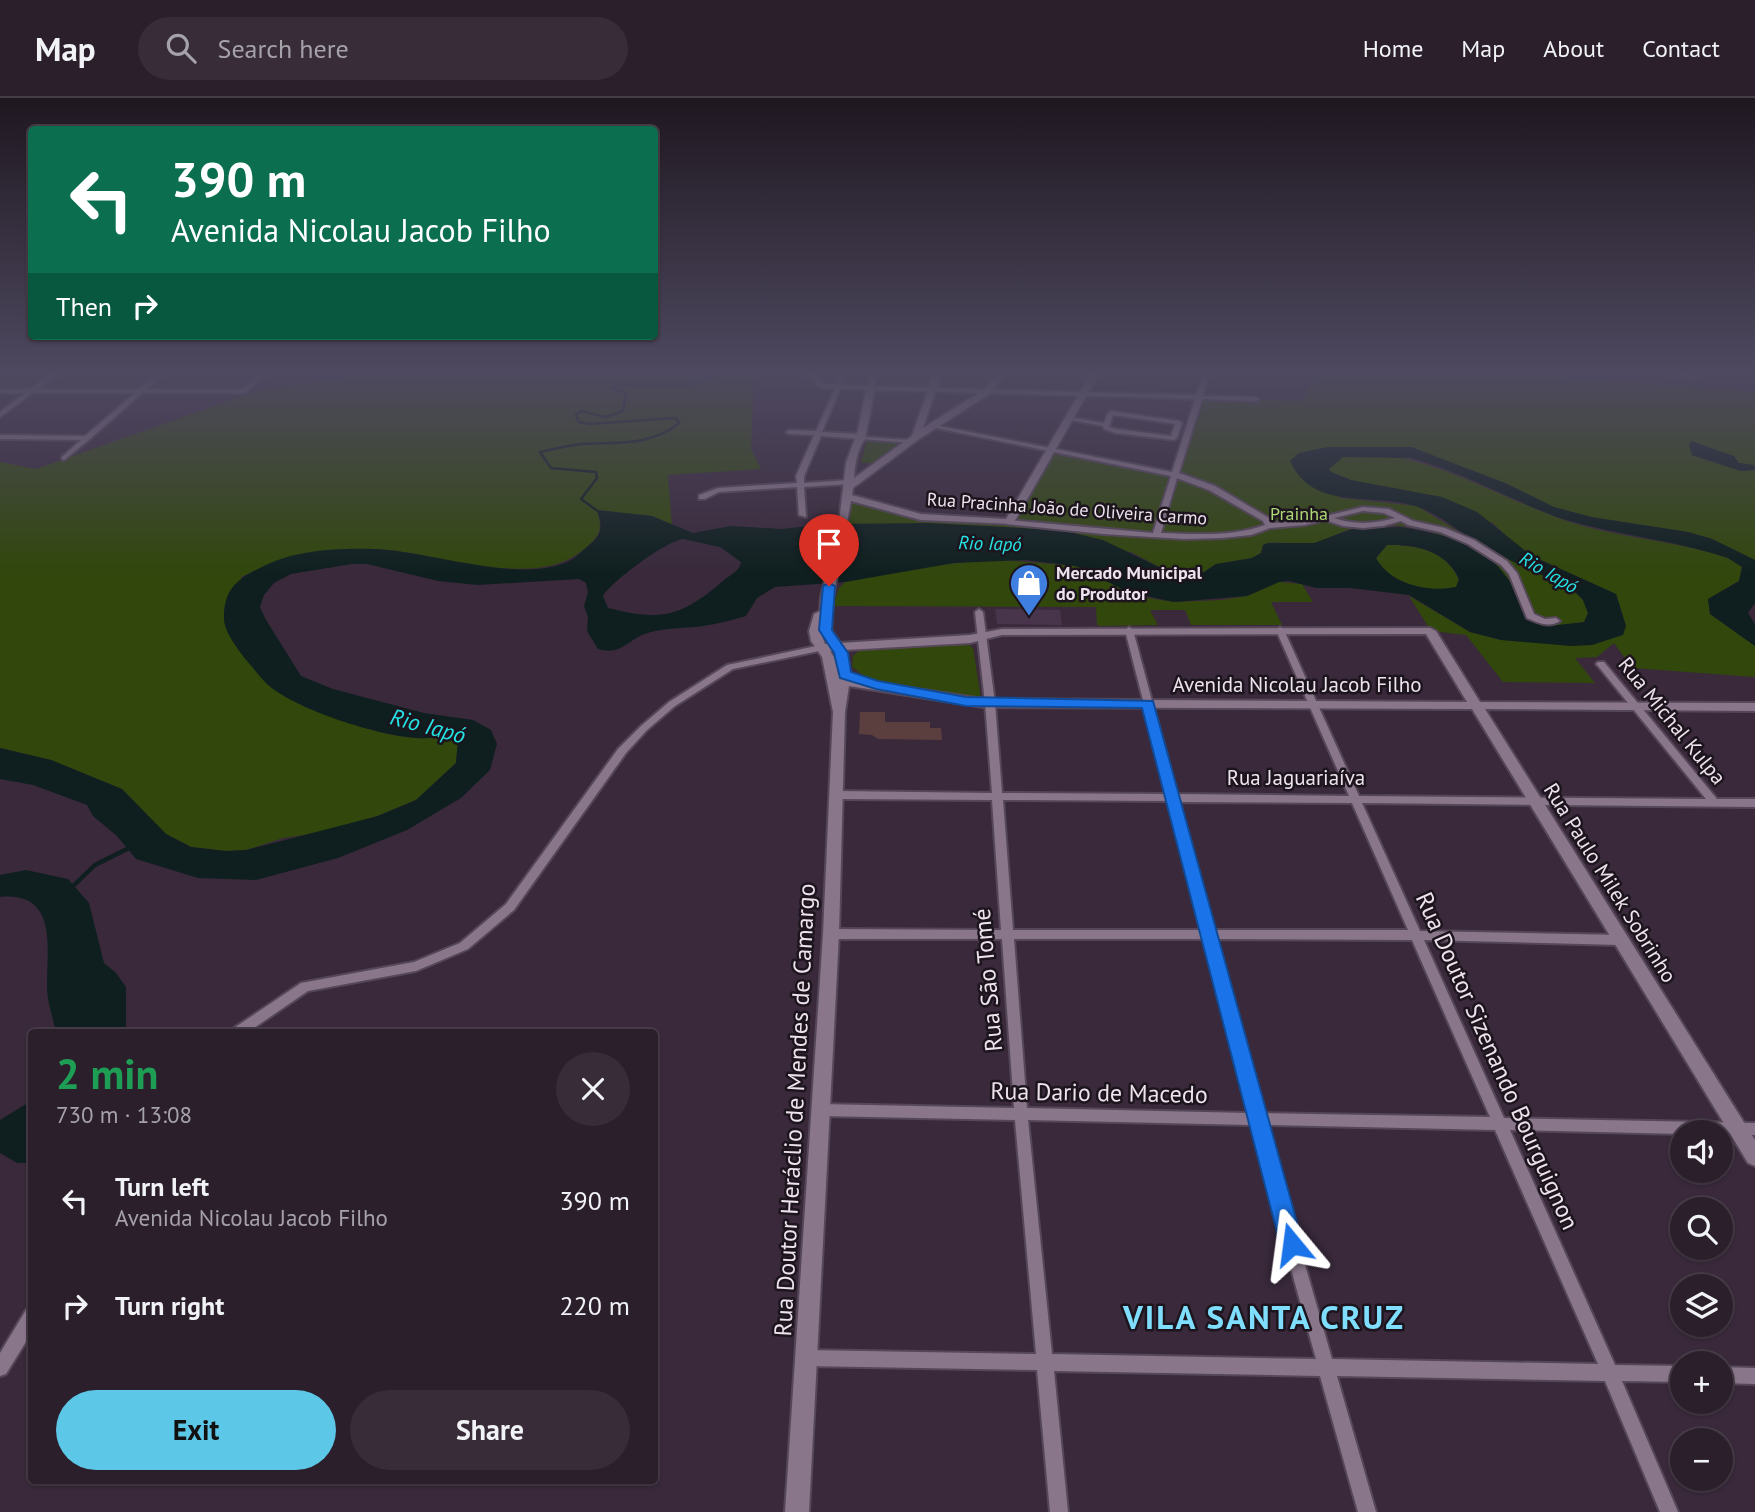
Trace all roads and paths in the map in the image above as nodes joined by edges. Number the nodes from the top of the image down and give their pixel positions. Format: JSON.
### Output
{"nodes":[{"id":1,"x":84,"y":441,"type":"edge"},
{"id":2,"x":815,"y":441,"type":"edge"},
{"id":3,"x":859,"y":441,"type":"edge"},
{"id":4,"x":911,"y":441,"type":"edge"},
{"id":5,"x":983,"y":441,"type":"edge"},
{"id":6,"x":1056,"y":441,"type":"edge"},
{"id":7,"x":1185,"y":441,"type":"edge"},
{"id":8,"x":1051,"y":451,"type":"junction"},
{"id":9,"x":64,"y":458,"type":"dead end"},
{"id":10,"x":886,"y":461,"type":"junction"},
{"id":11,"x":1174,"y":474,"type":"junction"},
{"id":12,"x":851,"y":478,"type":"junction"},
{"id":13,"x":799,"y":488,"type":"junction"},
{"id":14,"x":702,"y":497,"type":"dead end"},
{"id":15,"x":803,"y":515,"type":"dead end"},
{"id":16,"x":1326,"y":518,"type":"junction"},
{"id":17,"x":1401,"y":519,"type":"junction"},
{"id":18,"x":1009,"y":522,"type":"junction"},
{"id":19,"x":1269,"y":526,"type":"junction"},
{"id":20,"x":1156,"y":535,"type":"junction"},
{"id":21,"x":828,"y":592,"type":"junction"},
{"id":22,"x":979,"y":612,"type":"dead end"},
{"id":23,"x":1556,"y":621,"type":"dead end"},
{"id":24,"x":1129,"y":630,"type":"junction"},
{"id":25,"x":1280,"y":630,"type":"junction"},
{"id":26,"x":980,"y":636,"type":"junction"},
{"id":27,"x":837,"y":646,"type":"junction"},
{"id":28,"x":821,"y":648,"type":"junction"},
{"id":29,"x":1601,"y":664,"type":"dead end"},
{"id":30,"x":839,"y":678,"type":"junction"},
{"id":31,"x":990,"y":703,"type":"junction"},
{"id":32,"x":1148,"y":704,"type":"junction"},
{"id":33,"x":1313,"y":704,"type":"junction"},
{"id":34,"x":1477,"y":705,"type":"junction"},
{"id":35,"x":1636,"y":706,"type":"junction"},
{"id":36,"x":1755,"y":707,"type":"edge"},
{"id":37,"x":836,"y":795,"type":"junction"},
{"id":38,"x":996,"y":795,"type":"junction"},
{"id":39,"x":1172,"y":797,"type":"junction"},
{"id":40,"x":1356,"y":797,"type":"junction"},
{"id":41,"x":1535,"y":800,"type":"junction"},
{"id":42,"x":1714,"y":802,"type":"junction"},
{"id":43,"x":1755,"y":803,"type":"edge"},
{"id":44,"x":831,"y":934,"type":"junction"},
{"id":45,"x":1416,"y":934,"type":"junction"},
{"id":46,"x":1007,"y":935,"type":"junction"},
{"id":47,"x":1211,"y":937,"type":"junction"},
{"id":48,"x":1620,"y":940,"type":"junction"},
{"id":49,"x":243,"y":1029,"type":"edge"},
{"id":50,"x":820,"y":1110,"type":"junction"},
{"id":51,"x":1021,"y":1114,"type":"junction"},
{"id":52,"x":1256,"y":1118,"type":"junction"},
{"id":53,"x":1499,"y":1123,"type":"junction"},
{"id":54,"x":1737,"y":1128,"type":"junction"},
{"id":55,"x":1755,"y":1129,"type":"edge"},
{"id":56,"x":1755,"y":1157,"type":"edge"},
{"id":57,"x":28,"y":1322,"type":"edge"},
{"id":58,"x":806,"y":1358,"type":"junction"},
{"id":59,"x":1045,"y":1363,"type":"junction"},
{"id":60,"x":0,"y":1368,"type":"edge"},
{"id":61,"x":1328,"y":1369,"type":"junction"},
{"id":62,"x":1610,"y":1372,"type":"junction"},
{"id":63,"x":1670,"y":1374,"type":"edge"},
{"id":64,"x":1733,"y":1375,"type":"edge"},
{"id":65,"x":1755,"y":1376,"type":"edge"},
{"id":66,"x":797,"y":1512,"type":"edge"},
{"id":67,"x":1059,"y":1512,"type":"edge"},
{"id":68,"x":1367,"y":1512,"type":"edge"},
{"id":69,"x":1669,"y":1512,"type":"edge"}],
"edges":[{"from":1,"to":9,"type":"street"},
{"from":2,"to":13,"type":"street"},
{"from":3,"to":12,"type":"street"},
{"from":4,"to":10,"type":"street"},
{"from":5,"to":8,"type":"street"},
{"from":6,"to":8,"type":"street"},
{"from":7,"to":11,"type":"street"},
{"from":8,"to":11,"type":"street"},
{"from":8,"to":18,"type":"street"},
{"from":10,"to":12,"type":"street"},
{"from":10,"to":12,"type":"street"},
{"from":11,"to":19,"type":"street"},
{"from":11,"to":20,"type":"street"},
{"from":12,"to":13,"type":"street"},
{"from":12,"to":18,"type":"street","name":"Rua Pracinha João de Oliveira Carmo"},
{"from":12,"to":21,"type":"street"},
{"from":13,"to":14,"type":"street"},
{"from":13,"to":15,"type":"street"},
{"from":16,"to":17,"type":"street"},
{"from":16,"to":17,"type":"street","name":"Rua Pracinha João de Oliveira Carmo"},
{"from":16,"to":19,"type":"street","name":"Rua Pracinha João de Oliveira Carmo"},
{"from":17,"to":23,"type":"street","name":"Rua Pracinha João de Oliveira Carmo"},
{"from":18,"to":20,"type":"street","name":"Rua Pracinha João de Oliveira Carmo"},
{"from":19,"to":20,"type":"street","name":"Rua Pracinha João de Oliveira Carmo"},
{"from":21,"to":27,"type":"street","name":"Rua Doutor Heráclio de Mendes de Camargo"},
{"from":21,"to":28,"type":"street"},
{"from":22,"to":26,"type":"street","name":"Rua São Tomé"},
{"from":24,"to":25,"type":"street"},
{"from":24,"to":26,"type":"street"},
{"from":24,"to":32,"type":"street"},
{"from":25,"to":33,"type":"street","name":"Rua Doutor Sizenando Bourguignon"},
{"from":25,"to":34,"type":"street","name":"Rua Paulo Milek Sobrinho"},
{"from":26,"to":27,"type":"street"},
{"from":26,"to":31,"type":"street","name":"Rua São Tomé"},
{"from":27,"to":28,"type":"street"},
{"from":27,"to":30,"type":"street","name":"Rua Doutor Heráclio de Mendes de Camargo"},
{"from":28,"to":30,"type":"street"},
{"from":28,"to":49,"type":"street"},
{"from":29,"to":35,"type":"street","name":"Rua Michal Kulpa"},
{"from":30,"to":31,"type":"street","name":"Avenida Nicolau Jacob Filho"},
{"from":30,"to":37,"type":"street","name":"Rua Doutor Heráclio de Mendes de Camargo"},
{"from":31,"to":32,"type":"street","name":"Avenida Nicolau Jacob Filho"},
{"from":31,"to":38,"type":"street","name":"Rua São Tomé"},
{"from":32,"to":33,"type":"street","name":"Avenida Nicolau Jacob Filho"},
{"from":32,"to":39,"type":"street"},
{"from":33,"to":34,"type":"street","name":"Avenida Nicolau Jacob Filho"},
{"from":33,"to":40,"type":"street","name":"Rua Doutor Sizenando Bourguignon"},
{"from":34,"to":35,"type":"street","name":"Avenida Nicolau Jacob Filho"},
{"from":34,"to":41,"type":"street","name":"Rua Paulo Milek Sobrinho"},
{"from":35,"to":36,"type":"street","name":"Avenida Nicolau Jacob Filho"},
{"from":35,"to":42,"type":"street","name":"Rua Michal Kulpa"},
{"from":37,"to":38,"type":"street","name":"Rua Jaguariaíva"},
{"from":37,"to":44,"type":"street","name":"Rua Doutor Heráclio de Mendes de Camargo"},
{"from":38,"to":39,"type":"street","name":"Rua Jaguariaíva"},
{"from":38,"to":46,"type":"street","name":"Rua São Tomé"},
{"from":39,"to":40,"type":"street","name":"Rua Jaguariaíva"},
{"from":39,"to":47,"type":"street"},
{"from":40,"to":41,"type":"street","name":"Rua Jaguariaíva"},
{"from":40,"to":45,"type":"street","name":"Rua Doutor Sizenando Bourguignon"},
{"from":41,"to":42,"type":"street","name":"Rua Jaguariaíva"},
{"from":41,"to":48,"type":"street","name":"Rua Paulo Milek Sobrinho"},
{"from":42,"to":43,"type":"street","name":"Rua Jaguariaíva"},
{"from":44,"to":46,"type":"street"},
{"from":44,"to":50,"type":"street","name":"Rua Doutor Heráclio de Mendes de Camargo"},
{"from":45,"to":47,"type":"street"},
{"from":45,"to":48,"type":"street"},
{"from":45,"to":53,"type":"street","name":"Rua Doutor Sizenando Bourguignon"},
{"from":46,"to":47,"type":"street"},
{"from":46,"to":51,"type":"street","name":"Rua São Tomé"},
{"from":47,"to":52,"type":"street"},
{"from":48,"to":54,"type":"street","name":"Rua Paulo Milek Sobrinho"},
{"from":50,"to":51,"type":"street","name":"Rua Dario de Macedo"},
{"from":50,"to":58,"type":"street","name":"Rua Doutor Heráclio de Mendes de Camargo"},
{"from":51,"to":52,"type":"street","name":"Rua Dario de Macedo"},
{"from":51,"to":59,"type":"street","name":"Rua São Tomé"},
{"from":52,"to":53,"type":"street","name":"Rua Dario de Macedo"},
{"from":52,"to":61,"type":"street"},
{"from":53,"to":54,"type":"street","name":"Rua Dario de Macedo"},
{"from":53,"to":62,"type":"street","name":"Rua Doutor Sizenando Bourguignon"},
{"from":54,"to":55,"type":"street","name":"Rua Dario de Macedo"},
{"from":54,"to":56,"type":"street","name":"Rua Paulo Milek Sobrinho"},
{"from":57,"to":60,"type":"street"},
{"from":58,"to":59,"type":"street"},
{"from":58,"to":66,"type":"street","name":"Rua Doutor Heráclio de Mendes de Camargo"},
{"from":59,"to":61,"type":"street"},
{"from":59,"to":67,"type":"street","name":"Rua São Tomé"},
{"from":61,"to":62,"type":"street"},
{"from":61,"to":68,"type":"street"},
{"from":62,"to":63,"type":"street"},
{"from":62,"to":69,"type":"street","name":"Rua Doutor Sizenando Bourguignon"},
{"from":64,"to":65,"type":"street"}]}
